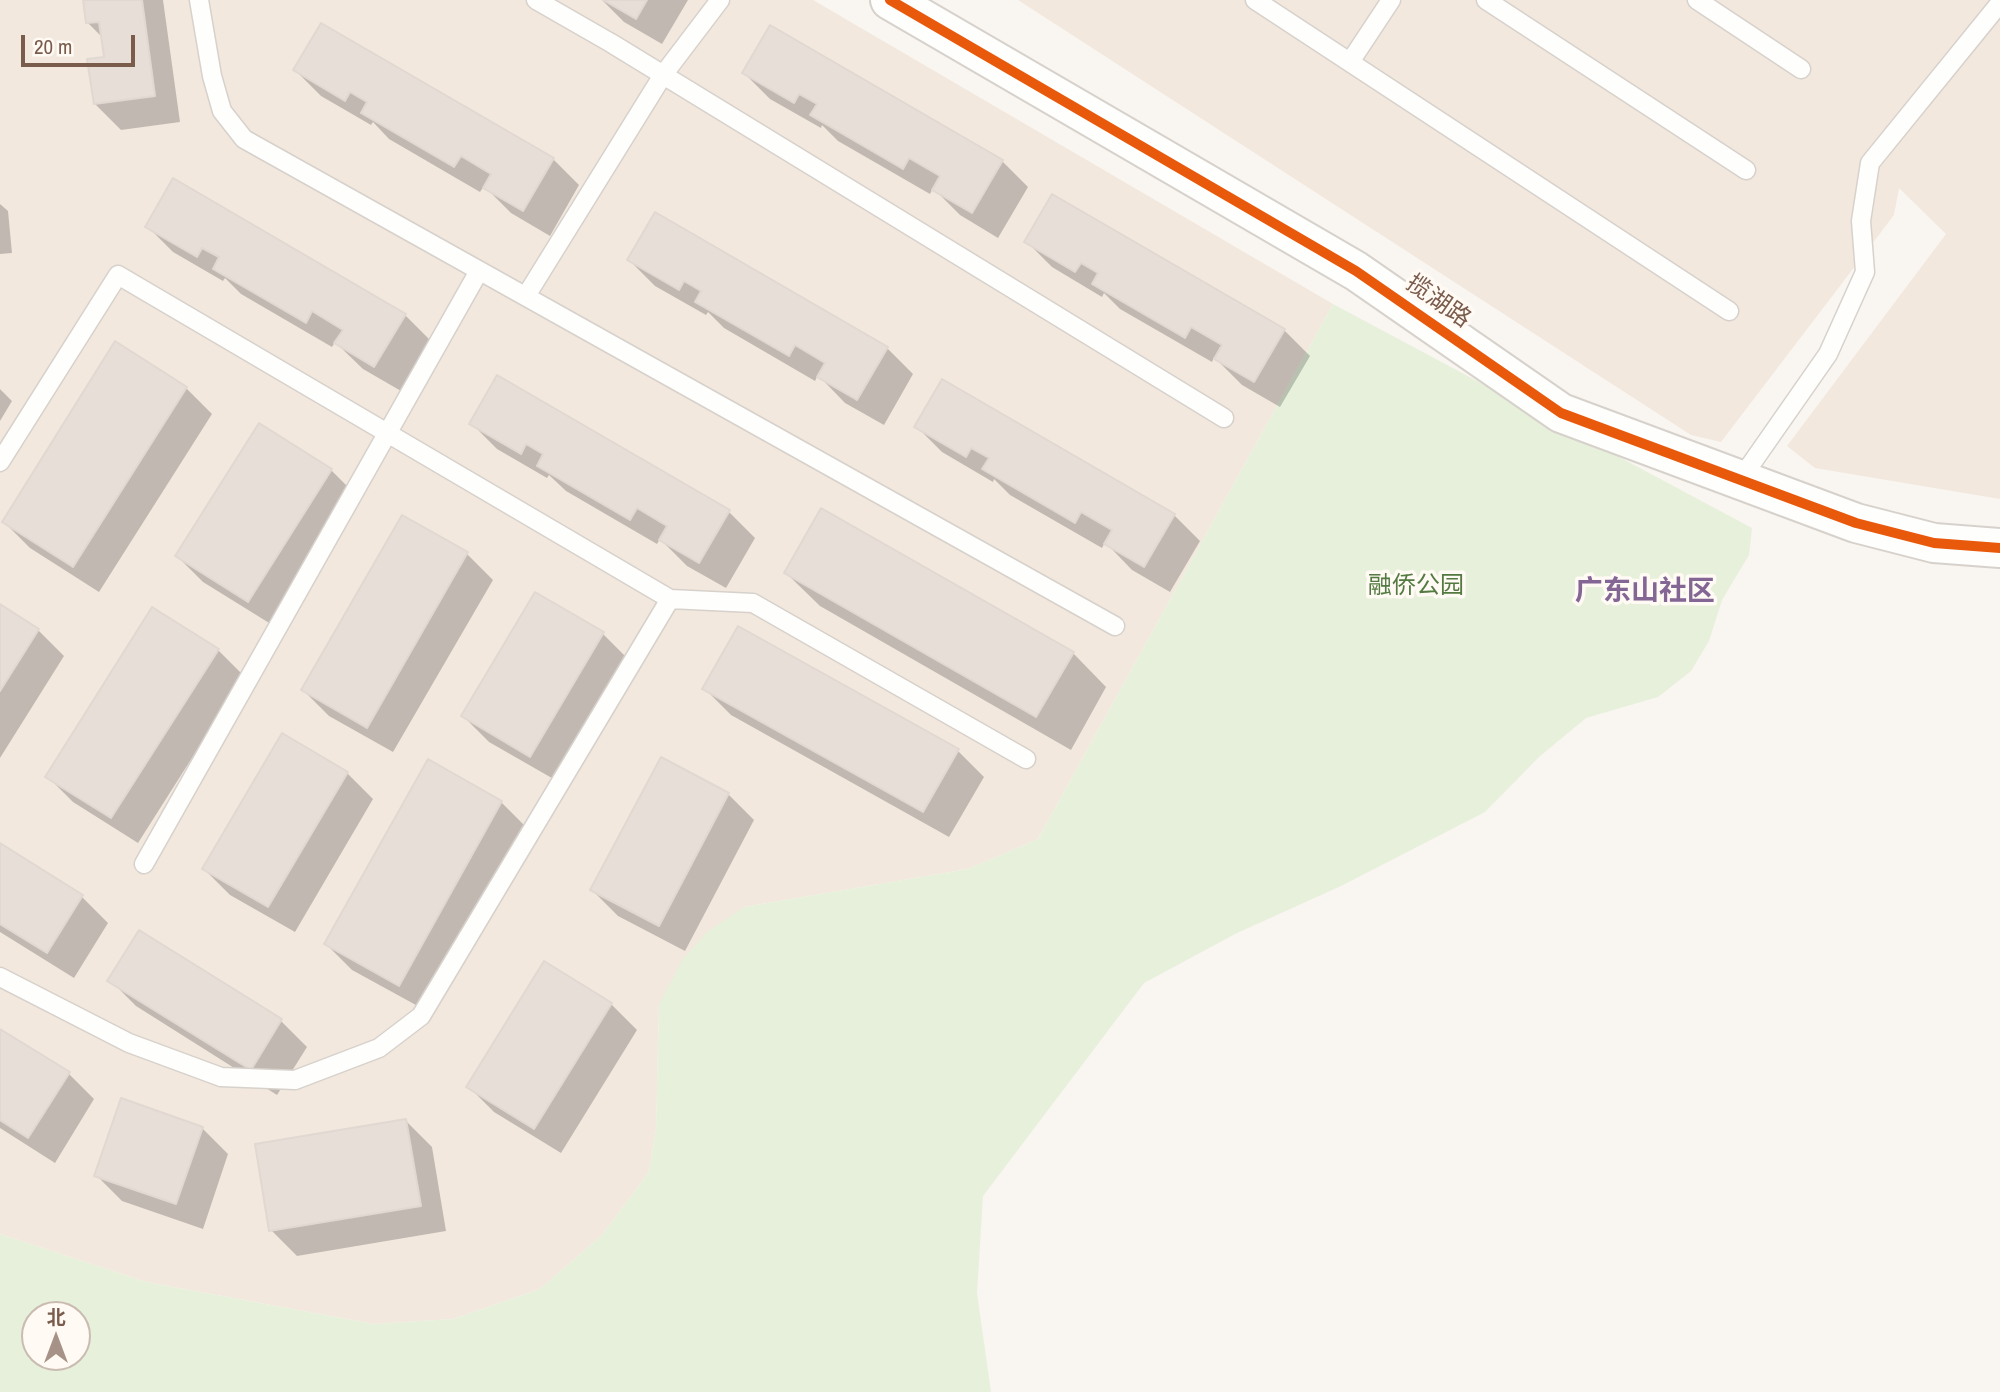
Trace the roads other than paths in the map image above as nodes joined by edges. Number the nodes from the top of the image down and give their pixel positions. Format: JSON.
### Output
{"nodes":[{"id":1,"x":199,"y":0,"type":"edge"},
{"id":2,"x":536,"y":0,"type":"edge"},
{"id":3,"x":720,"y":0,"type":"edge"},
{"id":4,"x":890,"y":0,"type":"edge"},
{"id":5,"x":1255,"y":0,"type":"edge"},
{"id":6,"x":1391,"y":0,"type":"edge"},
{"id":7,"x":1486,"y":0,"type":"edge"},
{"id":8,"x":1697,"y":0,"type":"edge"},
{"id":9,"x":2000,"y":3,"type":"edge"},
{"id":10,"x":1350,"y":62,"type":"junction"},
{"id":11,"x":1801,"y":69,"type":"dead end"},
{"id":12,"x":663,"y":75,"type":"junction"},
{"id":13,"x":1746,"y":170,"type":"dead end"},
{"id":14,"x":479,"y":271,"type":"junction"},
{"id":15,"x":526,"y":296,"type":"junction"},
{"id":16,"x":1729,"y":311,"type":"dead end"},
{"id":17,"x":1223,"y":418,"type":"dead end"},
{"id":18,"x":388,"y":433,"type":"junction"},
{"id":19,"x":0,"y":462,"type":"edge"},
{"id":20,"x":1740,"y":480,"type":"junction"},
{"id":21,"x":2000,"y":548,"type":"edge"},
{"id":22,"x":670,"y":598,"type":"junction"},
{"id":23,"x":1115,"y":625,"type":"dead end"},
{"id":24,"x":1026,"y":759,"type":"dead end"},
{"id":25,"x":144,"y":864,"type":"dead end"},
{"id":26,"x":0,"y":977,"type":"edge"}],
"edges":[{"from":1,"to":14,"type":"lane"},
{"from":2,"to":12,"type":"lane"},
{"from":3,"to":12,"type":"lane"},
{"from":4,"to":20,"type":"street","name":"揽湖路"},
{"from":5,"to":10,"type":"lane"},
{"from":6,"to":10,"type":"lane"},
{"from":7,"to":13,"type":"lane"},
{"from":8,"to":11,"type":"lane"},
{"from":9,"to":20,"type":"lane"},
{"from":10,"to":16,"type":"lane"},
{"from":12,"to":15,"type":"lane"},
{"from":12,"to":17,"type":"lane"},
{"from":14,"to":15,"type":"lane"},
{"from":14,"to":18,"type":"lane"},
{"from":15,"to":23,"type":"lane"},
{"from":18,"to":19,"type":"lane"},
{"from":18,"to":22,"type":"lane"},
{"from":18,"to":25,"type":"lane"},
{"from":20,"to":21,"type":"street","name":"揽湖路"},
{"from":22,"to":24,"type":"lane"},
{"from":22,"to":26,"type":"lane"}]}
